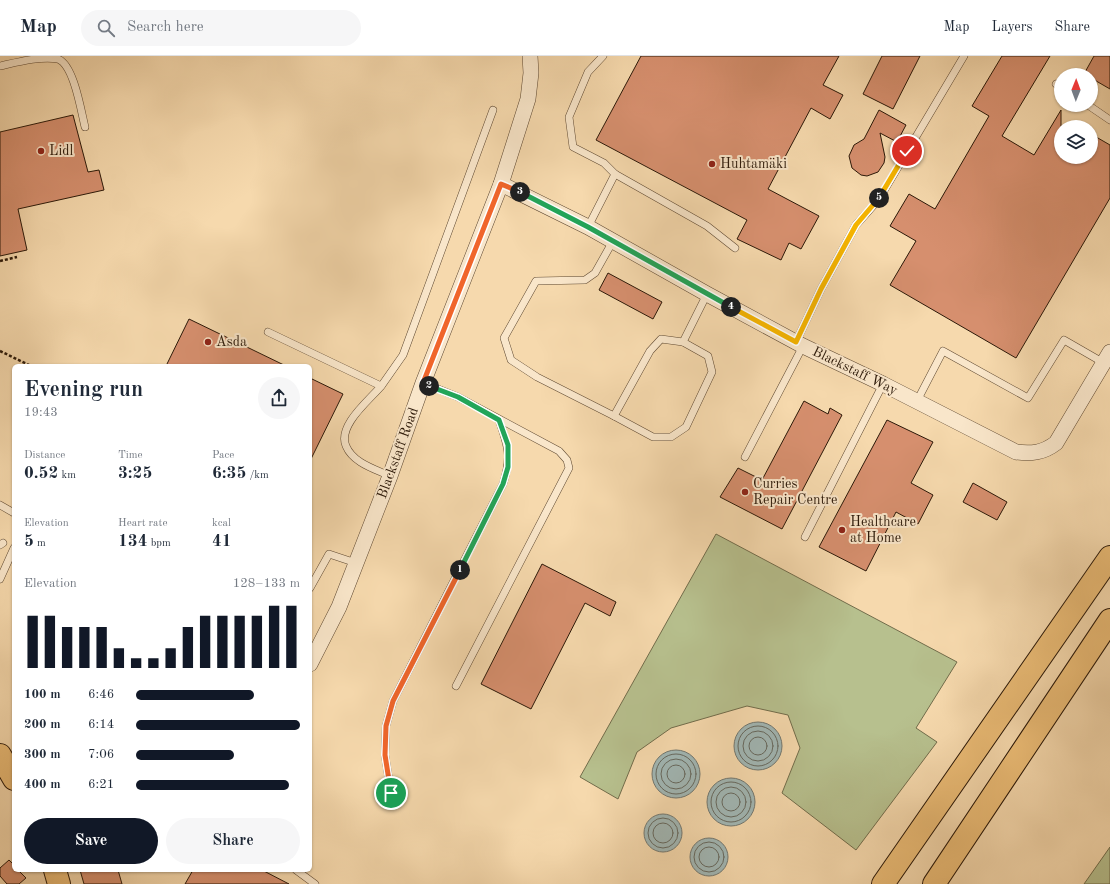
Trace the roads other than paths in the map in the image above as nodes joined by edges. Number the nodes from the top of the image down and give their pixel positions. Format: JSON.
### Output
{"nodes":[{"id":1,"x":530,"y":56,"type":"edge"},
{"id":2,"x":603,"y":56,"type":"edge"},
{"id":3,"x":964,"y":56,"type":"edge"},
{"id":4,"x":0,"y":66,"type":"edge"},
{"id":5,"x":493,"y":110,"type":"dead end"},
{"id":6,"x":1098,"y":112,"type":"edge"},
{"id":7,"x":1110,"y":120,"type":"edge"},
{"id":8,"x":85,"y":127,"type":"dead end"},
{"id":9,"x":615,"y":174,"type":"junction"},
{"id":10,"x":501,"y":184,"type":"junction"},
{"id":11,"x":588,"y":227,"type":"junction"},
{"id":12,"x":613,"y":241,"type":"junction"},
{"id":13,"x":735,"y":248,"type":"dead end"},
{"id":14,"x":707,"y":294,"type":"junction"},
{"id":15,"x":268,"y":332,"type":"dead end"},
{"id":16,"x":683,"y":342,"type":"junction"},
{"id":17,"x":800,"y":344,"type":"junction"},
{"id":18,"x":1107,"y":357,"type":"edge"},
{"id":19,"x":423,"y":383,"type":"junction"},
{"id":20,"x":883,"y":384,"type":"junction"},
{"id":21,"x":381,"y":386,"type":"junction"},
{"id":22,"x":917,"y":401,"type":"junction"},
{"id":23,"x":614,"y":416,"type":"junction"},
{"id":24,"x":499,"y":420,"type":"junction"},
{"id":25,"x":745,"y":457,"type":"dead end"},
{"id":26,"x":390,"y":476,"type":"junction"},
{"id":27,"x":0,"y":505,"type":"edge"},
{"id":28,"x":12,"y":512,"type":"edge"},
{"id":29,"x":805,"y":536,"type":"dead end"},
{"id":30,"x":12,"y":552,"type":"edge"},
{"id":31,"x":1110,"y":557,"type":"edge"},
{"id":32,"x":356,"y":563,"type":"junction"},
{"id":33,"x":0,"y":579,"type":"edge"},
{"id":34,"x":312,"y":584,"type":"edge"},
{"id":35,"x":1110,"y":620,"type":"edge"},
{"id":36,"x":312,"y":660,"type":"edge"},
{"id":37,"x":456,"y":686,"type":"dead end"},
{"id":38,"x":0,"y":755,"type":"edge"},
{"id":39,"x":12,"y":776,"type":"edge"},
{"id":40,"x":391,"y":793,"type":"dead end"},
{"id":41,"x":56,"y":872,"type":"edge"},
{"id":42,"x":299,"y":872,"type":"edge"},
{"id":43,"x":59,"y":884,"type":"edge"},
{"id":44,"x":315,"y":884,"type":"edge"},
{"id":45,"x":883,"y":884,"type":"edge"},
{"id":46,"x":934,"y":884,"type":"edge"}],
"edges":[{"from":1,"to":10,"type":"street","name":"Blackstaff Road"},
{"from":2,"to":9,"type":"lane"},
{"from":3,"to":17,"type":"lane"},
{"from":4,"to":8,"type":"lane"},
{"from":5,"to":21,"type":"lane"},
{"from":6,"to":7,"type":"lane"},
{"from":9,"to":11,"type":"lane"},
{"from":9,"to":13,"type":"lane"},
{"from":10,"to":11,"type":"street","name":"Blackstaff Way"},
{"from":10,"to":19,"type":"street","name":"Blackstaff Road"},
{"from":11,"to":12,"type":"street","name":"Blackstaff Way"},
{"from":12,"to":14,"type":"street","name":"Blackstaff Way"},
{"from":12,"to":23,"type":"lane"},
{"from":14,"to":16,"type":"lane"},
{"from":14,"to":17,"type":"street","name":"Blackstaff Way"},
{"from":15,"to":21,"type":"lane"},
{"from":16,"to":23,"type":"lane"},
{"from":16,"to":23,"type":"lane"},
{"from":17,"to":20,"type":"street","name":"Blackstaff Way"},
{"from":17,"to":25,"type":"lane"},
{"from":18,"to":22,"type":"street","name":"Blackstaff Way"},
{"from":18,"to":22,"type":"lane"},
{"from":19,"to":24,"type":"lane"},
{"from":19,"to":26,"type":"street","name":"Blackstaff Road"},
{"from":20,"to":22,"type":"street","name":"Blackstaff Way"},
{"from":20,"to":29,"type":"lane"},
{"from":21,"to":26,"type":"lane"},
{"from":24,"to":37,"type":"lane"},
{"from":24,"to":40,"type":"lane"},
{"from":26,"to":32,"type":"street","name":"Blackstaff Road"},
{"from":27,"to":28,"type":"lane"},
{"from":30,"to":33,"type":"lane"},
{"from":31,"to":45,"type":"highway"},
{"from":32,"to":34,"type":"lane"},
{"from":32,"to":36,"type":"street","name":"Blackstaff Road"},
{"from":35,"to":46,"type":"highway"},
{"from":38,"to":39,"type":"highway"},
{"from":41,"to":43,"type":"highway"},
{"from":42,"to":44,"type":"lane"}]}
